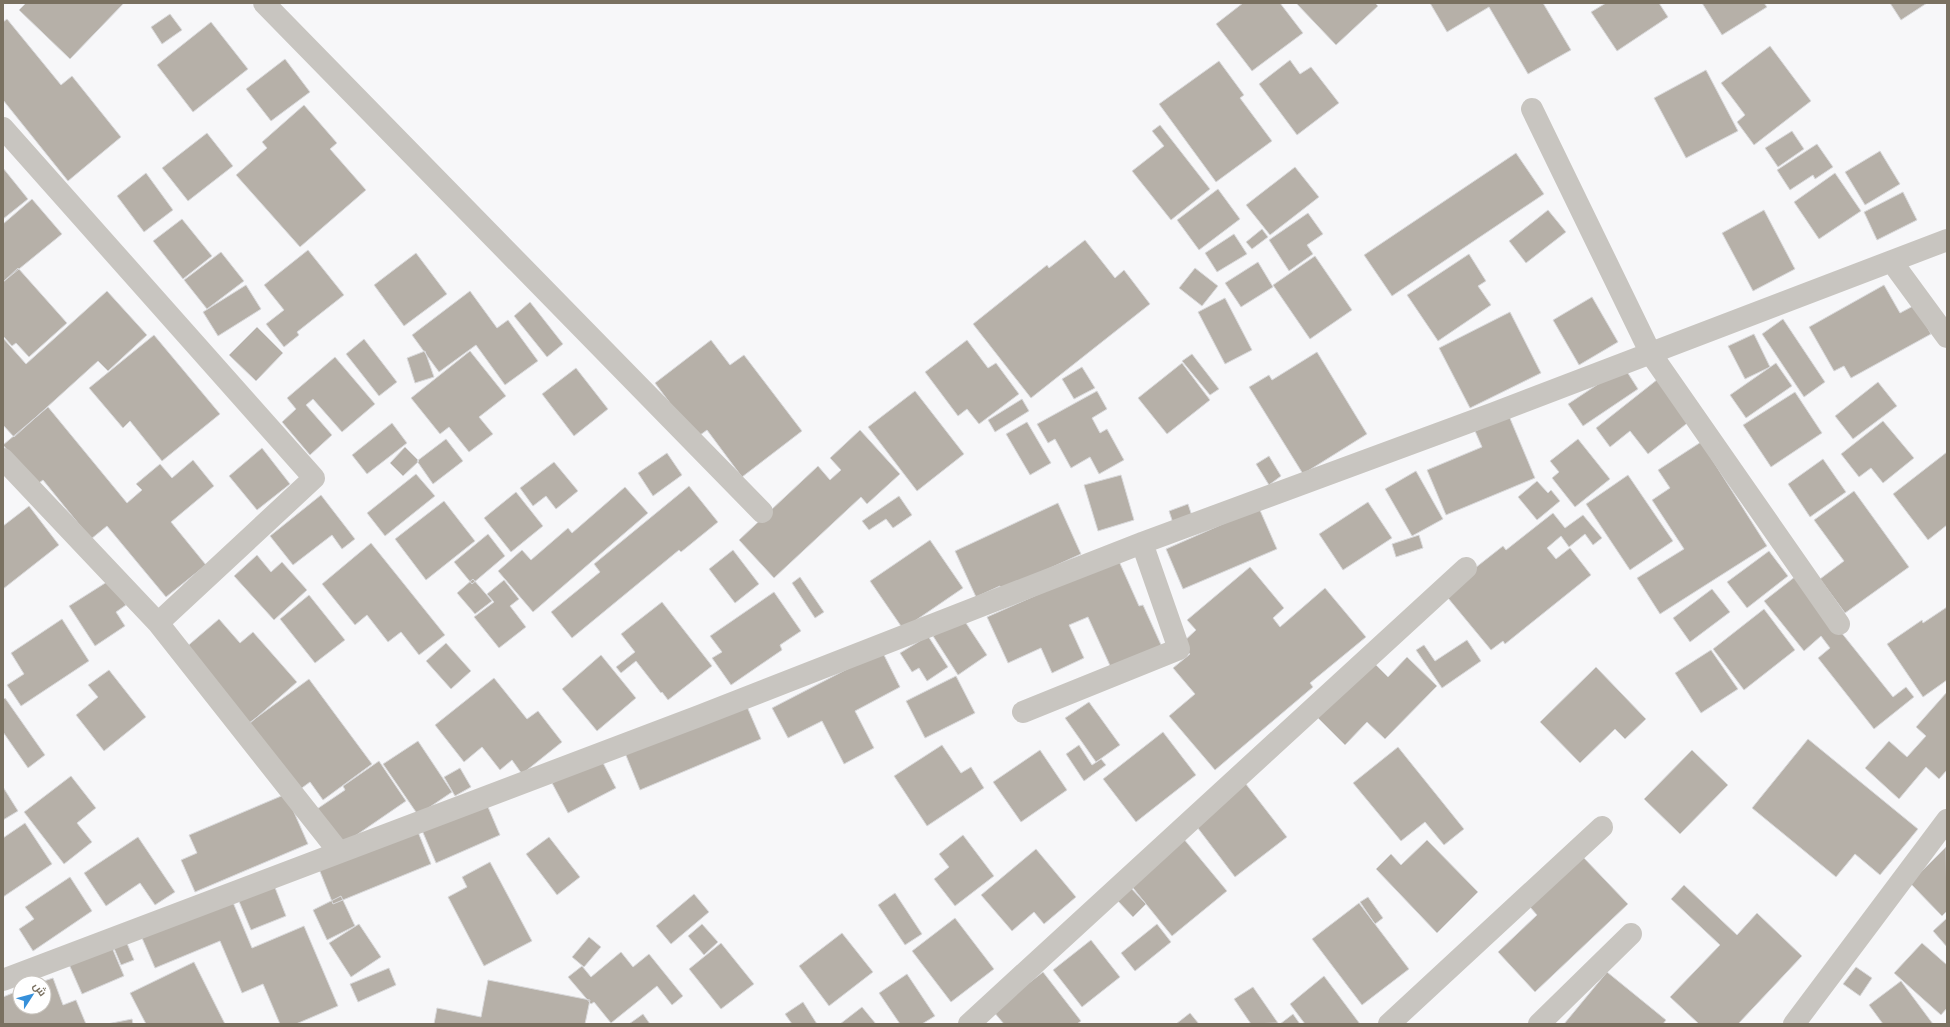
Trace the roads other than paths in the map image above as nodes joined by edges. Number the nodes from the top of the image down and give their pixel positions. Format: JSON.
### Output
{"nodes":[{"id":1,"x":264,"y":3,"type":"edge"},
{"id":2,"x":1532,"y":109,"type":"dead end"},
{"id":3,"x":3,"y":128,"type":"edge"},
{"id":4,"x":1947,"y":240,"type":"edge"},
{"id":5,"x":1892,"y":262,"type":"junction"},
{"id":6,"x":1947,"y":337,"type":"edge"},
{"id":7,"x":1650,"y":354,"type":"junction"},
{"id":8,"x":3,"y":459,"type":"edge"},
{"id":9,"x":762,"y":512,"type":"dead end"},
{"id":10,"x":1142,"y":542,"type":"junction"},
{"id":11,"x":1466,"y":568,"type":"dead end"},
{"id":12,"x":158,"y":623,"type":"junction"},
{"id":13,"x":1839,"y":624,"type":"dead end"},
{"id":14,"x":1024,"y":712,"type":"dead end"},
{"id":15,"x":1947,"y":820,"type":"edge"},
{"id":16,"x":1602,"y":827,"type":"dead end"},
{"id":17,"x":339,"y":852,"type":"junction"},
{"id":18,"x":1631,"y":934,"type":"dead end"},
{"id":19,"x":3,"y":980,"type":"edge"},
{"id":20,"x":969,"y":1024,"type":"edge"},
{"id":21,"x":1389,"y":1024,"type":"edge"},
{"id":22,"x":1539,"y":1024,"type":"edge"},
{"id":23,"x":1794,"y":1024,"type":"edge"}],
"edges":[{"from":1,"to":9,"type":"street"},
{"from":2,"to":7,"type":"street"},
{"from":3,"to":12,"type":"street"},
{"from":4,"to":5,"type":"street"},
{"from":5,"to":6,"type":"street"},
{"from":5,"to":7,"type":"street"},
{"from":7,"to":10,"type":"street"},
{"from":7,"to":13,"type":"street"},
{"from":8,"to":12,"type":"street"},
{"from":10,"to":14,"type":"street"},
{"from":10,"to":17,"type":"street"},
{"from":11,"to":20,"type":"street"},
{"from":12,"to":17,"type":"street"},
{"from":15,"to":23,"type":"street"},
{"from":16,"to":21,"type":"street"},
{"from":17,"to":19,"type":"street"},
{"from":18,"to":22,"type":"street"}]}
